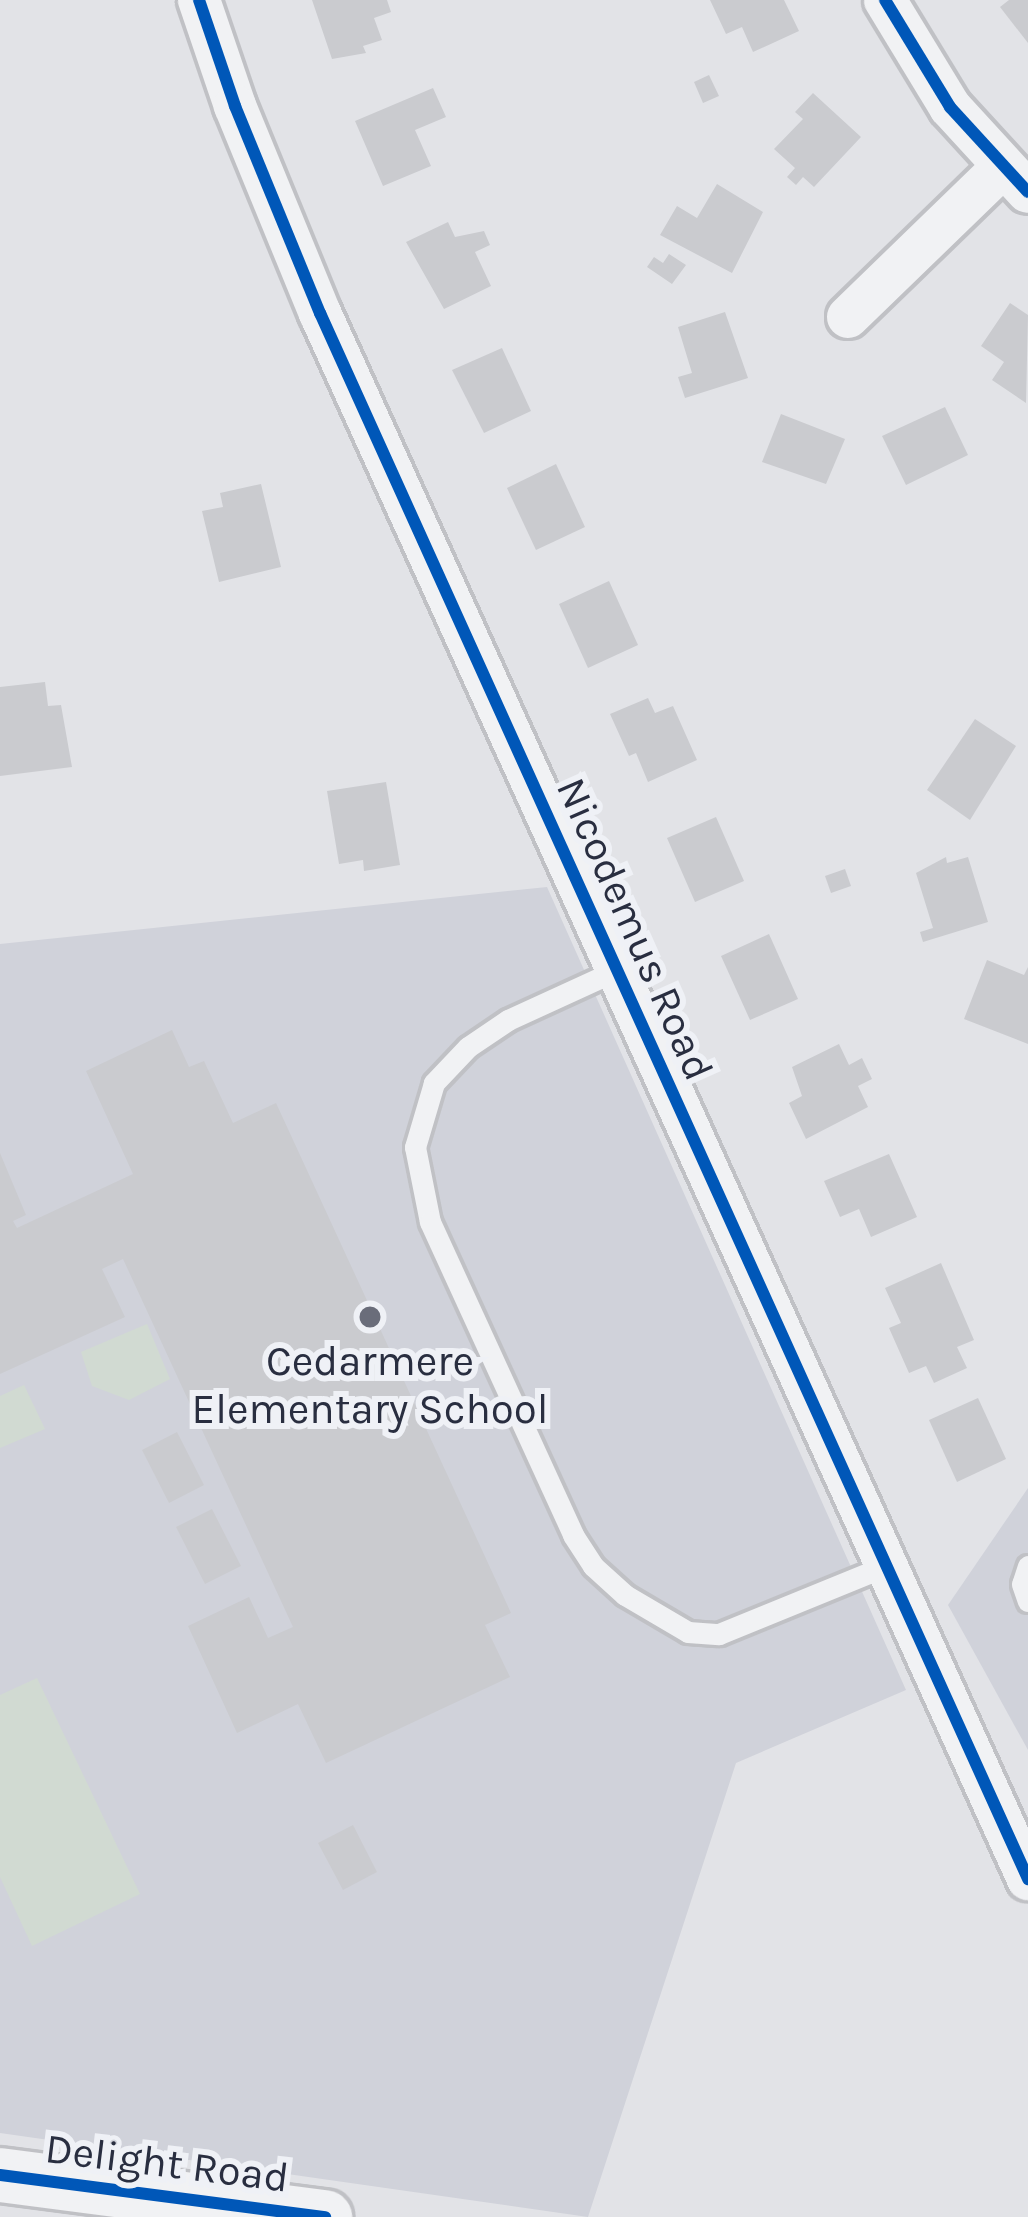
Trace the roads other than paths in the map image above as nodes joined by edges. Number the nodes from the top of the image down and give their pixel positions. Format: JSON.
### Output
{"nodes":[{"id":1,"x":199,"y":0,"type":"edge"},
{"id":2,"x":885,"y":0,"type":"edge"},
{"id":3,"x":1016,"y":179,"type":"edge"},
{"id":4,"x":848,"y":317,"type":"dead end"},
{"id":5,"x":617,"y":970,"type":"junction"},
{"id":6,"x":1028,"y":1565,"type":"edge"},
{"id":7,"x":886,"y":1566,"type":"junction"},
{"id":8,"x":1028,"y":1600,"type":"edge"},
{"id":9,"x":1028,"y":1880,"type":"edge"},
{"id":10,"x":0,"y":2175,"type":"edge"},
{"id":11,"x":325,"y":2217,"type":"edge"}],
"edges":[{"from":1,"to":5,"type":"street","name":"Nicodemus Road"},
{"from":2,"to":3,"type":"street"},
{"from":3,"to":4,"type":"street"},
{"from":5,"to":7,"type":"street","name":"Nicodemus Road"},
{"from":5,"to":7,"type":"lane"},
{"from":6,"to":8,"type":"lane"},
{"from":7,"to":9,"type":"street","name":"Nicodemus Road"},
{"from":10,"to":11,"type":"street","name":"Delight Road"}]}
